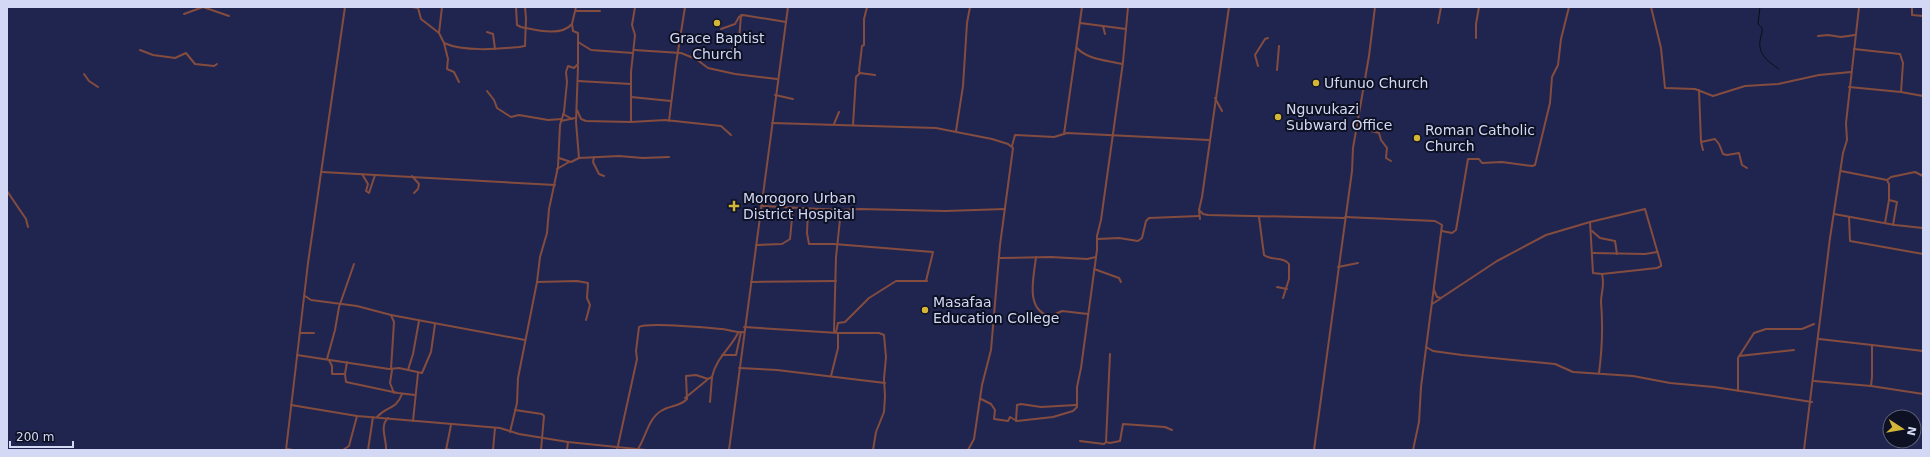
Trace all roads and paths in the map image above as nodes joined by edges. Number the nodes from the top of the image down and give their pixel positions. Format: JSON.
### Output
{"nodes":[{"id":1,"x":345,"y":7,"type":"edge"},
{"id":2,"x":412,"y":7,"type":"edge"},
{"id":3,"x":442,"y":7,"type":"edge"},
{"id":4,"x":520,"y":7,"type":"edge"},
{"id":5,"x":525,"y":7,"type":"edge"},
{"id":6,"x":576,"y":7,"type":"edge"},
{"id":7,"x":635,"y":7,"type":"edge"},
{"id":8,"x":685,"y":7,"type":"edge"},
{"id":9,"x":788,"y":7,"type":"edge"},
{"id":10,"x":867,"y":7,"type":"edge"},
{"id":11,"x":970,"y":7,"type":"edge"},
{"id":12,"x":1082,"y":7,"type":"edge"},
{"id":13,"x":1128,"y":7,"type":"edge"},
{"id":14,"x":1228,"y":7,"type":"edge"},
{"id":15,"x":1374,"y":7,"type":"edge"},
{"id":16,"x":1441,"y":7,"type":"edge"},
{"id":17,"x":1479,"y":7,"type":"edge"},
{"id":18,"x":1569,"y":7,"type":"edge"},
{"id":19,"x":1651,"y":7,"type":"edge"},
{"id":20,"x":1858,"y":7,"type":"edge"},
{"id":21,"x":1912,"y":7,"type":"edge"},
{"id":22,"x":516,"y":8,"type":"edge"},
{"id":23,"x":576,"y":11,"type":"junction"},
{"id":24,"x":600,"y":11,"type":"dead end"},
{"id":25,"x":184,"y":14,"type":"dead end"},
{"id":26,"x":741,"y":15,"type":"junction"},
{"id":27,"x":229,"y":16,"type":"dead end"},
{"id":28,"x":1923,"y":16,"type":"edge"},
{"id":29,"x":786,"y":22,"type":"junction"},
{"id":30,"x":1080,"y":23,"type":"junction"},
{"id":31,"x":1438,"y":23,"type":"dead end"},
{"id":32,"x":572,"y":24,"type":"junction"},
{"id":33,"x":1103,"y":26,"type":"junction"},
{"id":34,"x":526,"y":28,"type":"junction"},
{"id":35,"x":721,"y":29,"type":"dead end"},
{"id":36,"x":1126,"y":29,"type":"junction"},
{"id":37,"x":487,"y":32,"type":"dead end"},
{"id":38,"x":439,"y":33,"type":"junction"},
{"id":39,"x":1105,"y":34,"type":"dead end"},
{"id":40,"x":1855,"y":35,"type":"junction"},
{"id":41,"x":1818,"y":36,"type":"dead end"},
{"id":42,"x":1268,"y":38,"type":"dead end"},
{"id":43,"x":1476,"y":38,"type":"dead end"},
{"id":44,"x":578,"y":42,"type":"junction"},
{"id":45,"x":444,"y":43,"type":"junction"},
{"id":46,"x":1279,"y":46,"type":"dead end"},
{"id":47,"x":1076,"y":48,"type":"junction"},
{"id":48,"x":495,"y":49,"type":"junction"},
{"id":49,"x":1854,"y":49,"type":"junction"},
{"id":50,"x":140,"y":50,"type":"dead end"},
{"id":51,"x":634,"y":51,"type":"junction"},
{"id":52,"x":678,"y":52,"type":"junction"},
{"id":53,"x":729,"y":52,"type":"dead end"},
{"id":54,"x":217,"y":64,"type":"dead end"},
{"id":55,"x":1122,"y":64,"type":"junction"},
{"id":56,"x":578,"y":65,"type":"junction"},
{"id":57,"x":1258,"y":66,"type":"dead end"},
{"id":58,"x":1277,"y":70,"type":"dead end"},
{"id":59,"x":1851,"y":72,"type":"junction"},
{"id":60,"x":860,"y":73,"type":"junction"},
{"id":61,"x":84,"y":74,"type":"dead end"},
{"id":62,"x":875,"y":75,"type":"dead end"},
{"id":63,"x":777,"y":79,"type":"junction"},
{"id":64,"x":578,"y":81,"type":"junction"},
{"id":65,"x":460,"y":82,"type":"dead end"},
{"id":66,"x":631,"y":84,"type":"junction"},
{"id":67,"x":98,"y":87,"type":"dead end"},
{"id":68,"x":1849,"y":87,"type":"junction"},
{"id":69,"x":1699,"y":90,"type":"junction"},
{"id":70,"x":486,"y":91,"type":"dead end"},
{"id":71,"x":1901,"y":92,"type":"junction"},
{"id":72,"x":775,"y":95,"type":"junction"},
{"id":73,"x":1923,"y":96,"type":"edge"},
{"id":74,"x":631,"y":97,"type":"junction"},
{"id":75,"x":1215,"y":98,"type":"junction"},
{"id":76,"x":793,"y":99,"type":"dead end"},
{"id":77,"x":672,"y":101,"type":"junction"},
{"id":78,"x":577,"y":110,"type":"junction"},
{"id":79,"x":1222,"y":111,"type":"dead end"},
{"id":80,"x":839,"y":112,"type":"dead end"},
{"id":81,"x":563,"y":114,"type":"junction"},
{"id":82,"x":576,"y":117,"type":"junction"},
{"id":83,"x":574,"y":119,"type":"junction"},
{"id":84,"x":561,"y":120,"type":"junction"},
{"id":85,"x":631,"y":122,"type":"junction"},
{"id":86,"x":669,"y":122,"type":"junction"},
{"id":87,"x":772,"y":122,"type":"junction"},
{"id":88,"x":1358,"y":122,"type":"junction"},
{"id":89,"x":834,"y":124,"type":"junction"},
{"id":90,"x":853,"y":125,"type":"junction"},
{"id":91,"x":956,"y":131,"type":"junction"},
{"id":92,"x":1064,"y":134,"type":"junction"},
{"id":93,"x":731,"y":135,"type":"dead end"},
{"id":94,"x":1112,"y":136,"type":"junction"},
{"id":95,"x":1209,"y":140,"type":"junction"},
{"id":96,"x":1701,"y":142,"type":"junction"},
{"id":97,"x":1012,"y":146,"type":"junction"},
{"id":98,"x":1703,"y":150,"type":"dead end"},
{"id":99,"x":594,"y":157,"type":"junction"},
{"id":100,"x":558,"y":158,"type":"junction"},
{"id":101,"x":579,"y":158,"type":"junction"},
{"id":102,"x":669,"y":158,"type":"dead end"},
{"id":103,"x":1391,"y":161,"type":"dead end"},
{"id":104,"x":570,"y":162,"type":"junction"},
{"id":105,"x":1746,"y":168,"type":"dead end"},
{"id":106,"x":557,"y":169,"type":"junction"},
{"id":107,"x":1841,"y":171,"type":"junction"},
{"id":108,"x":322,"y":172,"type":"junction"},
{"id":109,"x":362,"y":174,"type":"junction"},
{"id":110,"x":374,"y":175,"type":"junction"},
{"id":111,"x":412,"y":176,"type":"junction"},
{"id":112,"x":604,"y":176,"type":"dead end"},
{"id":113,"x":1923,"y":176,"type":"edge"},
{"id":114,"x":1887,"y":180,"type":"junction"},
{"id":115,"x":554,"y":185,"type":"junction"},
{"id":116,"x":7,"y":191,"type":"edge"},
{"id":117,"x":414,"y":193,"type":"dead end"},
{"id":118,"x":1889,"y":200,"type":"junction"},
{"id":119,"x":761,"y":206,"type":"junction"},
{"id":120,"x":793,"y":208,"type":"junction"},
{"id":121,"x":808,"y":209,"type":"junction"},
{"id":122,"x":1005,"y":209,"type":"junction"},
{"id":123,"x":841,"y":210,"type":"junction"},
{"id":124,"x":1199,"y":210,"type":"junction"},
{"id":125,"x":1834,"y":214,"type":"junction"},
{"id":126,"x":1259,"y":217,"type":"junction"},
{"id":127,"x":1849,"y":217,"type":"junction"},
{"id":128,"x":1345,"y":218,"type":"junction"},
{"id":129,"x":1589,"y":222,"type":"junction"},
{"id":130,"x":1884,"y":223,"type":"junction"},
{"id":131,"x":1893,"y":225,"type":"junction"},
{"id":132,"x":28,"y":227,"type":"dead end"},
{"id":133,"x":1923,"y":228,"type":"edge"},
{"id":134,"x":1591,"y":230,"type":"junction"},
{"id":135,"x":1442,"y":231,"type":"junction"},
{"id":136,"x":1098,"y":239,"type":"junction"},
{"id":137,"x":838,"y":244,"type":"junction"},
{"id":138,"x":756,"y":245,"type":"junction"},
{"id":139,"x":1593,"y":252,"type":"junction"},
{"id":140,"x":1658,"y":252,"type":"junction"},
{"id":141,"x":1617,"y":254,"type":"junction"},
{"id":142,"x":1923,"y":254,"type":"edge"},
{"id":143,"x":1036,"y":257,"type":"junction"},
{"id":144,"x":1096,"y":257,"type":"junction"},
{"id":145,"x":1000,"y":258,"type":"junction"},
{"id":146,"x":1358,"y":263,"type":"dead end"},
{"id":147,"x":354,"y":264,"type":"dead end"},
{"id":148,"x":1338,"y":267,"type":"junction"},
{"id":149,"x":1094,"y":269,"type":"junction"},
{"id":150,"x":1602,"y":274,"type":"junction"},
{"id":151,"x":836,"y":281,"type":"junction"},
{"id":152,"x":537,"y":282,"type":"junction"},
{"id":153,"x":750,"y":282,"type":"junction"},
{"id":154,"x":1121,"y":282,"type":"dead end"},
{"id":155,"x":1277,"y":287,"type":"dead end"},
{"id":156,"x":1286,"y":289,"type":"junction"},
{"id":157,"x":1434,"y":290,"type":"junction"},
{"id":158,"x":305,"y":296,"type":"junction"},
{"id":159,"x":1283,"y":298,"type":"dead end"},
{"id":160,"x":1440,"y":298,"type":"junction"},
{"id":161,"x":341,"y":304,"type":"junction"},
{"id":162,"x":1432,"y":304,"type":"junction"},
{"id":163,"x":1088,"y":314,"type":"junction"},
{"id":164,"x":391,"y":315,"type":"junction"},
{"id":165,"x":586,"y":320,"type":"dead end"},
{"id":166,"x":419,"y":321,"type":"junction"},
{"id":167,"x":435,"y":324,"type":"junction"},
{"id":168,"x":1814,"y":324,"type":"dead end"},
{"id":169,"x":744,"y":327,"type":"junction"},
{"id":170,"x":314,"y":332,"type":"dead end"},
{"id":171,"x":741,"y":332,"type":"junction"},
{"id":172,"x":836,"y":332,"type":"junction"},
{"id":173,"x":300,"y":334,"type":"junction"},
{"id":174,"x":1819,"y":339,"type":"junction"},
{"id":175,"x":526,"y":340,"type":"junction"},
{"id":176,"x":1872,"y":345,"type":"junction"},
{"id":177,"x":1426,"y":348,"type":"junction"},
{"id":178,"x":1794,"y":350,"type":"dead end"},
{"id":179,"x":1923,"y":351,"type":"edge"},
{"id":180,"x":1110,"y":354,"type":"dead end"},
{"id":181,"x":297,"y":355,"type":"junction"},
{"id":182,"x":722,"y":355,"type":"junction"},
{"id":183,"x":1739,"y":356,"type":"junction"},
{"id":184,"x":328,"y":359,"type":"junction"},
{"id":185,"x":347,"y":362,"type":"junction"},
{"id":186,"x":739,"y":368,"type":"junction"},
{"id":187,"x":392,"y":370,"type":"junction"},
{"id":188,"x":408,"y":370,"type":"junction"},
{"id":189,"x":418,"y":373,"type":"junction"},
{"id":190,"x":1599,"y":373,"type":"junction"},
{"id":191,"x":345,"y":374,"type":"junction"},
{"id":192,"x":831,"y":376,"type":"junction"},
{"id":193,"x":712,"y":377,"type":"junction"},
{"id":194,"x":707,"y":380,"type":"dead end"},
{"id":195,"x":1814,"y":381,"type":"junction"},
{"id":196,"x":885,"y":383,"type":"junction"},
{"id":197,"x":1871,"y":386,"type":"junction"},
{"id":198,"x":1738,"y":391,"type":"junction"},
{"id":199,"x":394,"y":392,"type":"junction"},
{"id":200,"x":402,"y":394,"type":"junction"},
{"id":201,"x":415,"y":394,"type":"junction"},
{"id":202,"x":1923,"y":394,"type":"edge"},
{"id":203,"x":686,"y":398,"type":"junction"},
{"id":204,"x":980,"y":398,"type":"junction"},
{"id":205,"x":710,"y":402,"type":"dead end"},
{"id":206,"x":1812,"y":402,"type":"junction"},
{"id":207,"x":291,"y":405,"type":"junction"},
{"id":208,"x":1076,"y":405,"type":"junction"},
{"id":209,"x":515,"y":410,"type":"junction"},
{"id":210,"x":356,"y":416,"type":"junction"},
{"id":211,"x":372,"y":417,"type":"junction"},
{"id":212,"x":377,"y":417,"type":"junction"},
{"id":213,"x":388,"y":418,"type":"junction"},
{"id":214,"x":413,"y":420,"type":"junction"},
{"id":215,"x":1016,"y":421,"type":"junction"},
{"id":216,"x":451,"y":425,"type":"junction"},
{"id":217,"x":495,"y":428,"type":"junction"},
{"id":218,"x":1172,"y":430,"type":"dead end"},
{"id":219,"x":510,"y":432,"type":"junction"},
{"id":220,"x":542,"y":437,"type":"junction"},
{"id":221,"x":1080,"y":441,"type":"dead end"},
{"id":222,"x":568,"y":442,"type":"junction"},
{"id":223,"x":1106,"y":442,"type":"junction"},
{"id":224,"x":446,"y":449,"type":"edge"},
{"id":225,"x":617,"y":449,"type":"edge"},
{"id":226,"x":638,"y":449,"type":"edge"},
{"id":227,"x":286,"y":450,"type":"edge"},
{"id":228,"x":294,"y":450,"type":"edge"},
{"id":229,"x":343,"y":450,"type":"edge"},
{"id":230,"x":368,"y":450,"type":"edge"},
{"id":231,"x":386,"y":450,"type":"edge"},
{"id":232,"x":450,"y":450,"type":"edge"},
{"id":233,"x":493,"y":450,"type":"edge"},
{"id":234,"x":541,"y":450,"type":"edge"},
{"id":235,"x":567,"y":450,"type":"edge"},
{"id":236,"x":646,"y":450,"type":"edge"},
{"id":237,"x":729,"y":450,"type":"edge"},
{"id":238,"x":872,"y":450,"type":"edge"},
{"id":239,"x":968,"y":450,"type":"edge"},
{"id":240,"x":1314,"y":450,"type":"edge"},
{"id":241,"x":1414,"y":450,"type":"edge"},
{"id":242,"x":1804,"y":450,"type":"edge"}],
"edges":[{"from":1,"to":108,"type":"street"},
{"from":2,"to":38,"type":"street"},
{"from":3,"to":38,"type":"street"},
{"from":4,"to":22,"type":"street"},
{"from":5,"to":34,"type":"street"},
{"from":6,"to":23,"type":"street"},
{"from":7,"to":51,"type":"street"},
{"from":8,"to":52,"type":"street"},
{"from":9,"to":29,"type":"street"},
{"from":10,"to":60,"type":"street"},
{"from":11,"to":91,"type":"street"},
{"from":12,"to":30,"type":"street"},
{"from":13,"to":36,"type":"street"},
{"from":14,"to":75,"type":"street"},
{"from":15,"to":88,"type":"street"},
{"from":16,"to":31,"type":"street"},
{"from":17,"to":43,"type":"street"},
{"from":18,"to":135,"type":"street"},
{"from":19,"to":69,"type":"street"},
{"from":20,"to":40,"type":"street"},
{"from":21,"to":28,"type":"street"},
{"from":22,"to":34,"type":"street"},
{"from":23,"to":24,"type":"street"},
{"from":23,"to":32,"type":"street"},
{"from":25,"to":27,"type":"street"},
{"from":26,"to":29,"type":"street"},
{"from":26,"to":35,"type":"street"},
{"from":26,"to":53,"type":"street"},
{"from":29,"to":63,"type":"street"},
{"from":30,"to":33,"type":"street"},
{"from":30,"to":47,"type":"street"},
{"from":32,"to":34,"type":"street"},
{"from":32,"to":44,"type":"street"},
{"from":33,"to":36,"type":"street"},
{"from":33,"to":39,"type":"street"},
{"from":34,"to":48,"type":"street"},
{"from":36,"to":55,"type":"street"},
{"from":37,"to":48,"type":"street"},
{"from":38,"to":45,"type":"street"},
{"from":40,"to":41,"type":"street"},
{"from":40,"to":49,"type":"street"},
{"from":42,"to":57,"type":"street"},
{"from":44,"to":51,"type":"street"},
{"from":44,"to":56,"type":"street"},
{"from":45,"to":48,"type":"street"},
{"from":45,"to":65,"type":"street"},
{"from":46,"to":58,"type":"street"},
{"from":47,"to":55,"type":"street"},
{"from":47,"to":92,"type":"street"},
{"from":49,"to":59,"type":"street"},
{"from":49,"to":71,"type":"street"},
{"from":50,"to":54,"type":"street"},
{"from":51,"to":52,"type":"street"},
{"from":51,"to":66,"type":"street"},
{"from":52,"to":63,"type":"street"},
{"from":52,"to":77,"type":"street"},
{"from":55,"to":94,"type":"street"},
{"from":56,"to":64,"type":"street"},
{"from":56,"to":81,"type":"street"},
{"from":59,"to":68,"type":"street"},
{"from":59,"to":69,"type":"street"},
{"from":60,"to":62,"type":"street"},
{"from":60,"to":90,"type":"street"},
{"from":61,"to":67,"type":"street"},
{"from":63,"to":72,"type":"street"},
{"from":64,"to":66,"type":"street"},
{"from":64,"to":78,"type":"street"},
{"from":66,"to":74,"type":"street"},
{"from":68,"to":71,"type":"street"},
{"from":68,"to":107,"type":"street"},
{"from":69,"to":96,"type":"street"},
{"from":70,"to":84,"type":"street"},
{"from":71,"to":73,"type":"street"},
{"from":72,"to":76,"type":"street"},
{"from":72,"to":87,"type":"street"},
{"from":74,"to":77,"type":"street"},
{"from":74,"to":85,"type":"street"},
{"from":75,"to":79,"type":"street"},
{"from":75,"to":95,"type":"street"},
{"from":77,"to":86,"type":"street"},
{"from":78,"to":82,"type":"street"},
{"from":78,"to":85,"type":"street"},
{"from":80,"to":89,"type":"street"},
{"from":81,"to":83,"type":"street"},
{"from":81,"to":84,"type":"street"},
{"from":82,"to":83,"type":"street"},
{"from":82,"to":101,"type":"street"},
{"from":83,"to":84,"type":"street"},
{"from":84,"to":100,"type":"street"},
{"from":85,"to":86,"type":"street"},
{"from":86,"to":93,"type":"street"},
{"from":87,"to":89,"type":"street"},
{"from":87,"to":119,"type":"street"},
{"from":88,"to":103,"type":"street"},
{"from":88,"to":128,"type":"street"},
{"from":89,"to":90,"type":"street"},
{"from":90,"to":91,"type":"street"},
{"from":91,"to":97,"type":"street"},
{"from":92,"to":94,"type":"street"},
{"from":92,"to":97,"type":"street"},
{"from":94,"to":95,"type":"street"},
{"from":94,"to":136,"type":"street"},
{"from":95,"to":124,"type":"street"},
{"from":96,"to":98,"type":"street"},
{"from":96,"to":105,"type":"street"},
{"from":97,"to":122,"type":"street"},
{"from":99,"to":101,"type":"street"},
{"from":99,"to":102,"type":"street"},
{"from":99,"to":112,"type":"street"},
{"from":100,"to":104,"type":"street"},
{"from":100,"to":106,"type":"street"},
{"from":101,"to":104,"type":"street"},
{"from":104,"to":106,"type":"street"},
{"from":106,"to":115,"type":"street"},
{"from":107,"to":114,"type":"street"},
{"from":107,"to":125,"type":"street"},
{"from":108,"to":109,"type":"street"},
{"from":108,"to":158,"type":"street"},
{"from":109,"to":110,"type":"street"},
{"from":109,"to":110,"type":"street"},
{"from":110,"to":111,"type":"street"},
{"from":111,"to":115,"type":"street"},
{"from":111,"to":117,"type":"street"},
{"from":113,"to":114,"type":"street"},
{"from":114,"to":118,"type":"street"},
{"from":115,"to":152,"type":"street"},
{"from":116,"to":132,"type":"street"},
{"from":118,"to":130,"type":"street"},
{"from":118,"to":131,"type":"street"},
{"from":119,"to":120,"type":"street"},
{"from":119,"to":138,"type":"street"},
{"from":120,"to":121,"type":"street"},
{"from":120,"to":138,"type":"street"},
{"from":121,"to":123,"type":"street"},
{"from":121,"to":137,"type":"street"},
{"from":122,"to":123,"type":"street"},
{"from":122,"to":145,"type":"street"},
{"from":123,"to":137,"type":"street"},
{"from":124,"to":126,"type":"street"},
{"from":124,"to":136,"type":"street"},
{"from":125,"to":127,"type":"street"},
{"from":125,"to":174,"type":"street"},
{"from":126,"to":128,"type":"street"},
{"from":126,"to":156,"type":"street"},
{"from":127,"to":130,"type":"street"},
{"from":127,"to":142,"type":"street"},
{"from":128,"to":135,"type":"street"},
{"from":128,"to":148,"type":"street"},
{"from":129,"to":134,"type":"street"},
{"from":129,"to":140,"type":"street"},
{"from":129,"to":160,"type":"street"},
{"from":130,"to":131,"type":"street"},
{"from":131,"to":133,"type":"street"},
{"from":134,"to":139,"type":"street"},
{"from":134,"to":141,"type":"street"},
{"from":135,"to":157,"type":"street"},
{"from":136,"to":144,"type":"street"},
{"from":137,"to":151,"type":"street"},
{"from":137,"to":172,"type":"street"},
{"from":138,"to":153,"type":"street"},
{"from":139,"to":141,"type":"street"},
{"from":139,"to":150,"type":"street"},
{"from":140,"to":141,"type":"street"},
{"from":140,"to":150,"type":"street"},
{"from":143,"to":144,"type":"street"},
{"from":143,"to":145,"type":"street"},
{"from":143,"to":163,"type":"street"},
{"from":144,"to":149,"type":"street"},
{"from":145,"to":204,"type":"street"},
{"from":146,"to":148,"type":"street"},
{"from":147,"to":161,"type":"street"},
{"from":148,"to":240,"type":"street"},
{"from":149,"to":154,"type":"street"},
{"from":149,"to":163,"type":"street"},
{"from":150,"to":190,"type":"street"},
{"from":151,"to":153,"type":"street"},
{"from":151,"to":172,"type":"street"},
{"from":152,"to":165,"type":"street"},
{"from":152,"to":175,"type":"street"},
{"from":153,"to":169,"type":"street"},
{"from":155,"to":156,"type":"street"},
{"from":156,"to":159,"type":"street"},
{"from":157,"to":160,"type":"street"},
{"from":157,"to":162,"type":"street"},
{"from":158,"to":161,"type":"street"},
{"from":158,"to":173,"type":"street"},
{"from":160,"to":162,"type":"street"},
{"from":161,"to":164,"type":"street"},
{"from":161,"to":184,"type":"street"},
{"from":162,"to":177,"type":"street"},
{"from":163,"to":208,"type":"street"},
{"from":164,"to":166,"type":"street"},
{"from":164,"to":187,"type":"street"},
{"from":166,"to":167,"type":"street"},
{"from":166,"to":188,"type":"street"},
{"from":167,"to":175,"type":"street"},
{"from":167,"to":189,"type":"street"},
{"from":168,"to":183,"type":"street"},
{"from":169,"to":171,"type":"street"},
{"from":169,"to":172,"type":"street"},
{"from":170,"to":173,"type":"street"},
{"from":171,"to":182,"type":"street"},
{"from":171,"to":182,"type":"street"},
{"from":171,"to":186,"type":"street"},
{"from":171,"to":225,"type":"street"},
{"from":172,"to":192,"type":"street"},
{"from":172,"to":196,"type":"street"},
{"from":173,"to":181,"type":"street"},
{"from":174,"to":176,"type":"street"},
{"from":174,"to":195,"type":"street"},
{"from":175,"to":209,"type":"street"},
{"from":176,"to":179,"type":"street"},
{"from":176,"to":197,"type":"street"},
{"from":177,"to":190,"type":"street"},
{"from":177,"to":241,"type":"street"},
{"from":178,"to":183,"type":"street"},
{"from":180,"to":223,"type":"street"},
{"from":181,"to":184,"type":"street"},
{"from":181,"to":207,"type":"street"},
{"from":182,"to":193,"type":"street"},
{"from":183,"to":198,"type":"street"},
{"from":184,"to":185,"type":"street"},
{"from":184,"to":191,"type":"street"},
{"from":185,"to":187,"type":"street"},
{"from":185,"to":191,"type":"street"},
{"from":186,"to":192,"type":"street"},
{"from":186,"to":237,"type":"street"},
{"from":187,"to":188,"type":"street"},
{"from":187,"to":199,"type":"street"},
{"from":188,"to":189,"type":"street"},
{"from":189,"to":201,"type":"street"},
{"from":190,"to":198,"type":"street"},
{"from":191,"to":199,"type":"street"},
{"from":192,"to":196,"type":"street"},
{"from":193,"to":203,"type":"street"},
{"from":193,"to":205,"type":"street"},
{"from":194,"to":203,"type":"street"},
{"from":195,"to":197,"type":"street"},
{"from":195,"to":206,"type":"street"},
{"from":196,"to":238,"type":"street"},
{"from":197,"to":202,"type":"street"},
{"from":198,"to":206,"type":"street"},
{"from":199,"to":200,"type":"street"},
{"from":200,"to":201,"type":"street"},
{"from":200,"to":212,"type":"street"},
{"from":201,"to":214,"type":"street"},
{"from":203,"to":226,"type":"street"},
{"from":204,"to":215,"type":"street"},
{"from":204,"to":239,"type":"street"},
{"from":206,"to":242,"type":"street"},
{"from":207,"to":210,"type":"street"},
{"from":207,"to":227,"type":"street"},
{"from":208,"to":215,"type":"street"},
{"from":208,"to":215,"type":"street"},
{"from":209,"to":219,"type":"street"},
{"from":209,"to":220,"type":"street"},
{"from":210,"to":211,"type":"street"},
{"from":210,"to":229,"type":"street"},
{"from":211,"to":212,"type":"street"},
{"from":211,"to":230,"type":"street"},
{"from":212,"to":213,"type":"street"},
{"from":213,"to":214,"type":"street"},
{"from":213,"to":231,"type":"street"},
{"from":214,"to":216,"type":"street"},
{"from":216,"to":217,"type":"street"},
{"from":216,"to":224,"type":"street"},
{"from":217,"to":219,"type":"street"},
{"from":217,"to":233,"type":"street"},
{"from":218,"to":223,"type":"street"},
{"from":219,"to":220,"type":"street"},
{"from":220,"to":222,"type":"street"},
{"from":220,"to":234,"type":"street"},
{"from":221,"to":223,"type":"street"},
{"from":222,"to":225,"type":"street"},
{"from":222,"to":235,"type":"street"},
{"from":224,"to":232,"type":"street"},
{"from":225,"to":226,"type":"street"},
{"from":226,"to":236,"type":"street"},
{"from":227,"to":228,"type":"street"}]}
